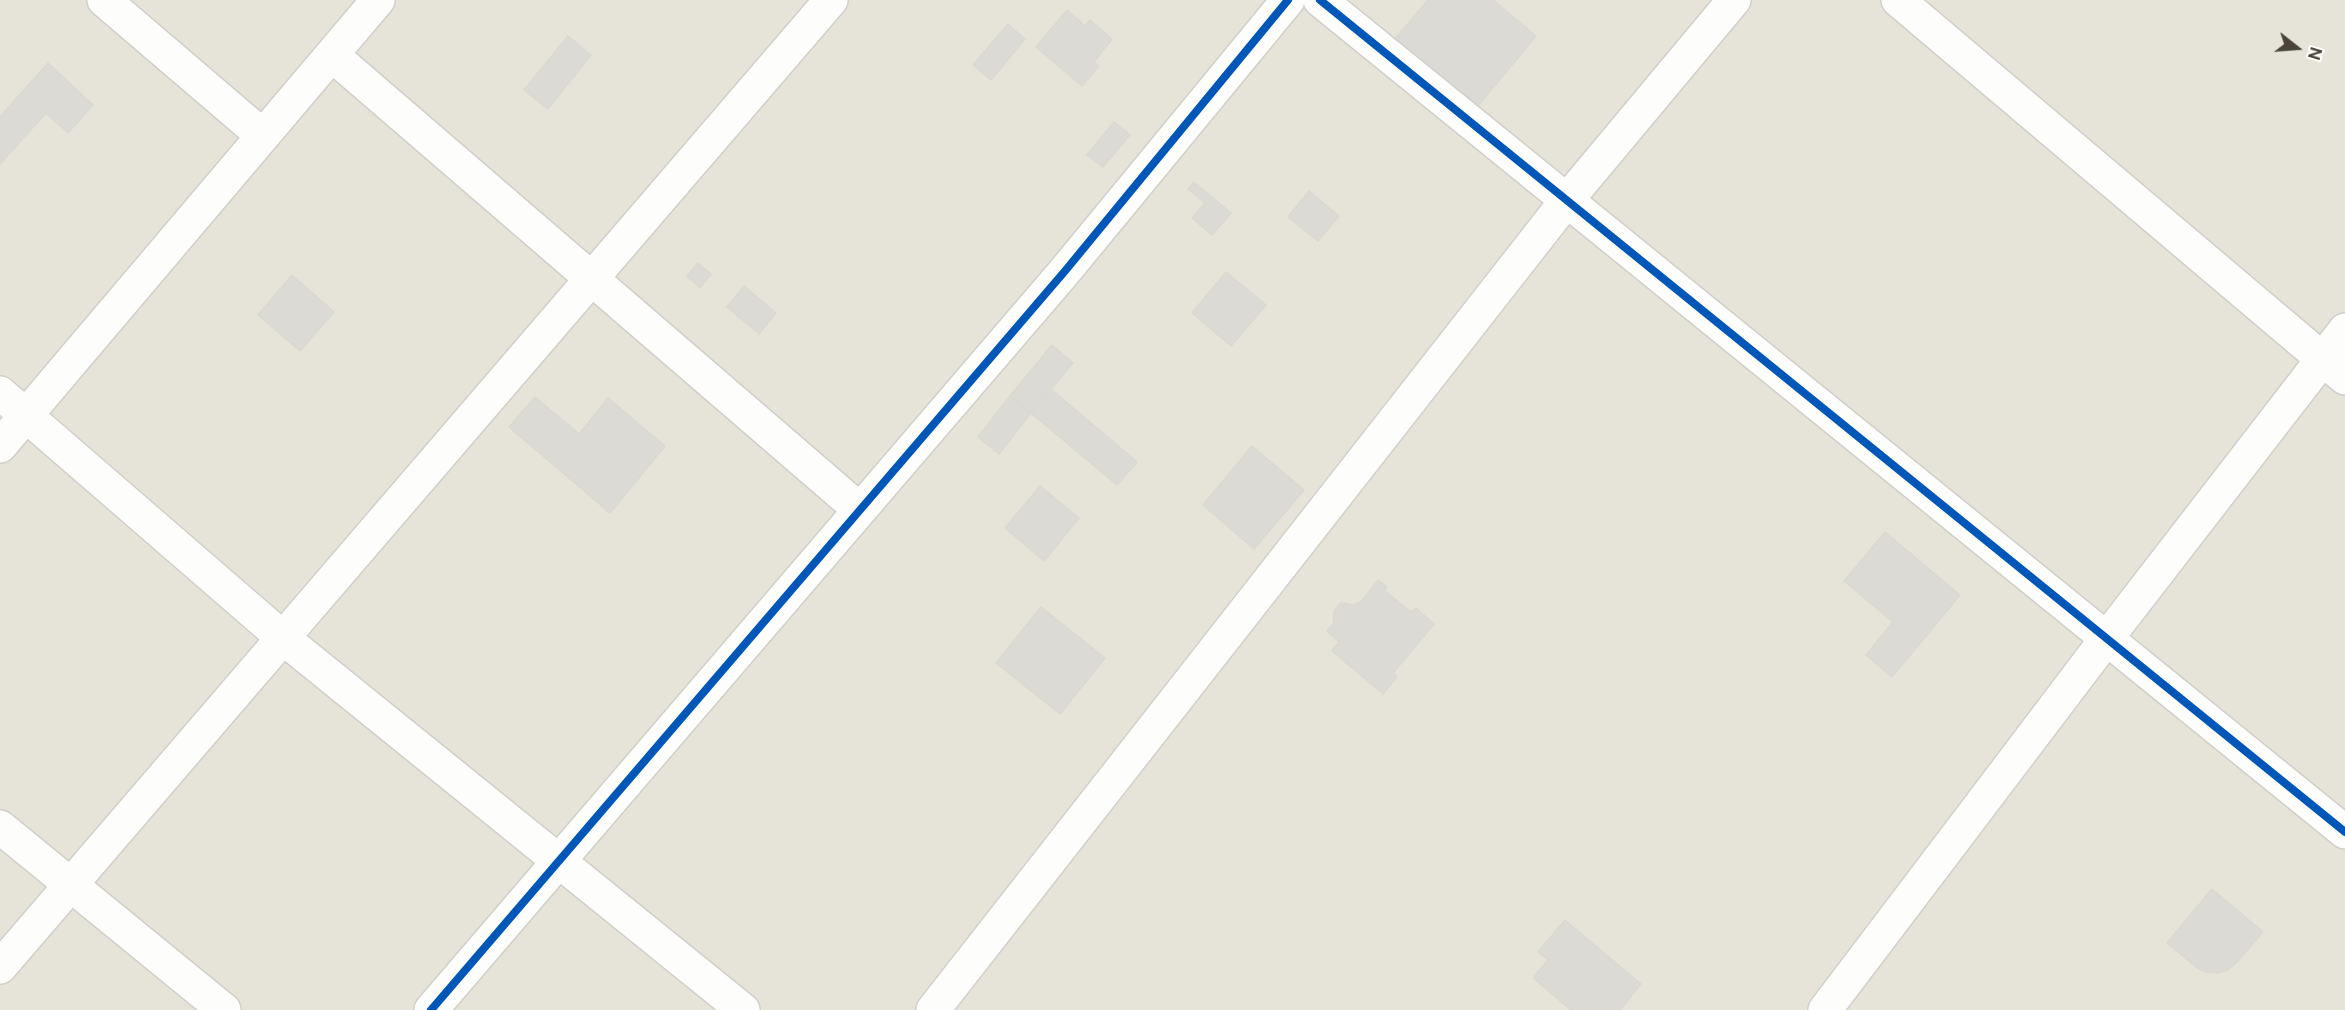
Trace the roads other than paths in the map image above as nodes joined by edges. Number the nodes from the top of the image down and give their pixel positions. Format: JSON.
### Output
{"nodes":[{"id":1,"x":104,"y":0,"type":"edge"},
{"id":2,"x":378,"y":0,"type":"edge"},
{"id":3,"x":831,"y":0,"type":"edge"},
{"id":4,"x":1288,"y":0,"type":"edge"},
{"id":5,"x":1320,"y":0,"type":"edge"},
{"id":6,"x":1734,"y":0,"type":"edge"},
{"id":7,"x":1898,"y":0,"type":"edge"},
{"id":8,"x":332,"y":55,"type":"junction"},
{"id":9,"x":263,"y":136,"type":"junction"},
{"id":10,"x":1567,"y":201,"type":"junction"},
{"id":11,"x":591,"y":279,"type":"junction"},
{"id":12,"x":2345,"y":330,"type":"edge"},
{"id":13,"x":2333,"y":368,"type":"edge"},
{"id":14,"x":0,"y":393,"type":"edge"},
{"id":15,"x":25,"y":415,"type":"junction"},
{"id":16,"x":0,"y":446,"type":"edge"},
{"id":17,"x":860,"y":510,"type":"junction"},
{"id":18,"x":282,"y":638,"type":"junction"},
{"id":19,"x":2107,"y":638,"type":"junction"},
{"id":20,"x":0,"y":827,"type":"edge"},
{"id":21,"x":2345,"y":832,"type":"edge"},
{"id":22,"x":559,"y":861,"type":"junction"},
{"id":23,"x":70,"y":885,"type":"junction"},
{"id":24,"x":0,"y":967,"type":"edge"},
{"id":25,"x":224,"y":1010,"type":"edge"},
{"id":26,"x":431,"y":1010,"type":"edge"},
{"id":27,"x":743,"y":1010,"type":"edge"},
{"id":28,"x":933,"y":1010,"type":"edge"},
{"id":29,"x":1825,"y":1010,"type":"edge"}],
"edges":[{"from":1,"to":9,"type":"street"},
{"from":2,"to":8,"type":"street"},
{"from":3,"to":11,"type":"street"},
{"from":4,"to":17,"type":"street"},
{"from":5,"to":10,"type":"street"},
{"from":6,"to":10,"type":"street"},
{"from":7,"to":13,"type":"street"},
{"from":8,"to":9,"type":"street"},
{"from":8,"to":11,"type":"street"},
{"from":9,"to":15,"type":"street"},
{"from":10,"to":19,"type":"street"},
{"from":10,"to":28,"type":"street"},
{"from":11,"to":17,"type":"street"},
{"from":11,"to":18,"type":"street"},
{"from":12,"to":13,"type":"street"},
{"from":13,"to":19,"type":"street"},
{"from":14,"to":15,"type":"street"},
{"from":15,"to":16,"type":"street"},
{"from":15,"to":18,"type":"street"},
{"from":17,"to":22,"type":"street"},
{"from":18,"to":22,"type":"street"},
{"from":18,"to":23,"type":"street"},
{"from":19,"to":21,"type":"street"},
{"from":19,"to":29,"type":"street"},
{"from":20,"to":23,"type":"street"},
{"from":22,"to":26,"type":"street"},
{"from":22,"to":27,"type":"street"},
{"from":23,"to":24,"type":"street"},
{"from":23,"to":25,"type":"street"}]}
